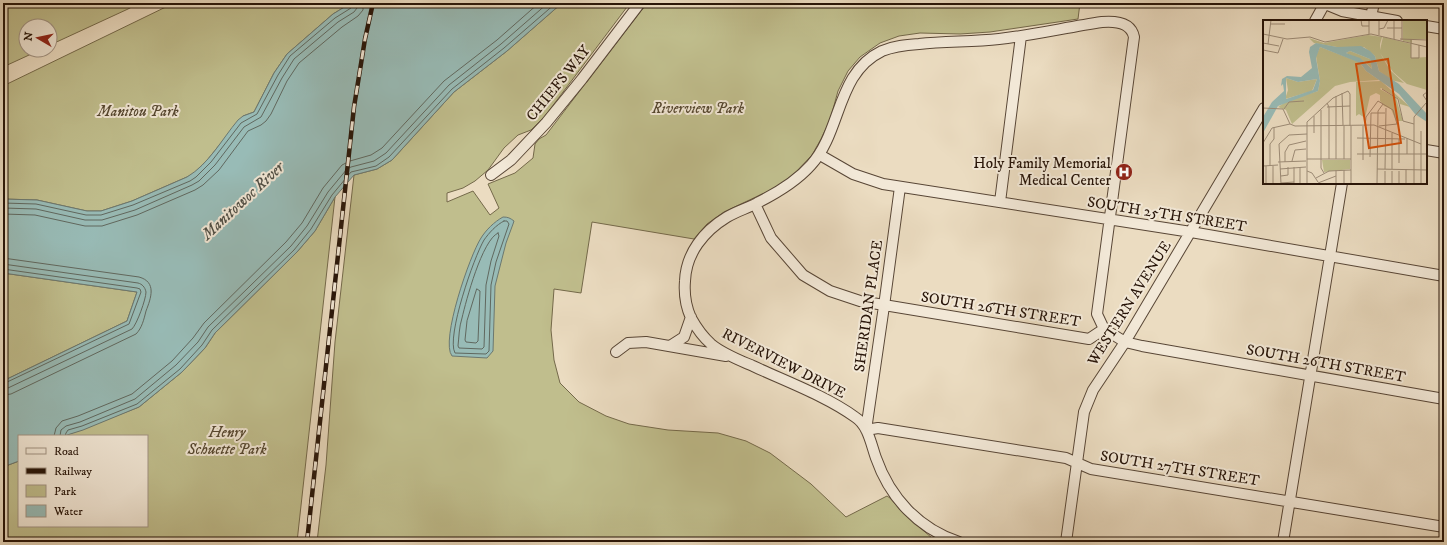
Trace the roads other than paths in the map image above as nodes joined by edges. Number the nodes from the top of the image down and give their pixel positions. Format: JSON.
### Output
{"nodes":[{"id":1,"x":640,"y":3,"type":"edge"},
{"id":2,"x":1325,"y":3,"type":"edge"},
{"id":3,"x":1374,"y":3,"type":"edge"},
{"id":4,"x":1370,"y":19,"type":"edge"},
{"id":5,"x":1316,"y":20,"type":"edge"},
{"id":6,"x":1384,"y":20,"type":"edge"},
{"id":7,"x":1427,"y":26,"type":"edge"},
{"id":8,"x":1444,"y":29,"type":"edge"},
{"id":9,"x":1021,"y":36,"type":"junction"},
{"id":10,"x":1261,"y":121,"type":"edge"},
{"id":11,"x":1427,"y":150,"type":"edge"},
{"id":12,"x":1444,"y":153,"type":"edge"},
{"id":13,"x":820,"y":154,"type":"junction"},
{"id":14,"x":491,"y":175,"type":"dead end"},
{"id":15,"x":1342,"y":184,"type":"edge"},
{"id":16,"x":900,"y":187,"type":"junction"},
{"id":17,"x":1000,"y":202,"type":"junction"},
{"id":18,"x":755,"y":204,"type":"junction"},
{"id":19,"x":1110,"y":220,"type":"junction"},
{"id":20,"x":1191,"y":232,"type":"junction"},
{"id":21,"x":1330,"y":257,"type":"junction"},
{"id":22,"x":1444,"y":276,"type":"edge"},
{"id":23,"x":884,"y":306,"type":"junction"},
{"id":24,"x":691,"y":317,"type":"junction"},
{"id":25,"x":1104,"y":329,"type":"junction"},
{"id":26,"x":1125,"y":342,"type":"junction"},
{"id":27,"x":670,"y":346,"type":"junction"},
{"id":28,"x":616,"y":352,"type":"dead end"},
{"id":29,"x":733,"y":357,"type":"junction"},
{"id":30,"x":1309,"y":375,"type":"junction"},
{"id":31,"x":1444,"y":399,"type":"edge"},
{"id":32,"x":866,"y":430,"type":"junction"},
{"id":33,"x":1077,"y":462,"type":"junction"},
{"id":34,"x":1289,"y":502,"type":"junction"},
{"id":35,"x":1444,"y":527,"type":"edge"},
{"id":36,"x":960,"y":542,"type":"edge"},
{"id":37,"x":1066,"y":542,"type":"edge"},
{"id":38,"x":1283,"y":542,"type":"edge"}],
"edges":[{"from":1,"to":14,"type":"street","name":"CHIEFS WAY"},
{"from":2,"to":4,"type":"street"},
{"from":2,"to":5,"type":"street"},
{"from":3,"to":4,"type":"street"},
{"from":4,"to":6,"type":"street"},
{"from":7,"to":8,"type":"street"},
{"from":9,"to":13,"type":"street","name":"RIVERVIEW DRIVE"},
{"from":9,"to":17,"type":"street"},
{"from":9,"to":19,"type":"street","name":"RIVERVIEW DRIVE"},
{"from":10,"to":20,"type":"street","name":"WESTERN AVENUE"},
{"from":11,"to":12,"type":"street"},
{"from":13,"to":16,"type":"street","name":"SOUTH 25TH STREET"},
{"from":13,"to":18,"type":"street","name":"RIVERVIEW DRIVE"},
{"from":15,"to":21,"type":"street"},
{"from":16,"to":17,"type":"street","name":"SOUTH 25TH STREET"},
{"from":16,"to":23,"type":"street","name":"SHERIDAN PLACE"},
{"from":17,"to":19,"type":"street","name":"SOUTH 25TH STREET"},
{"from":18,"to":23,"type":"street","name":"SOUTH 26TH STREET"},
{"from":18,"to":24,"type":"street","name":"RIVERVIEW DRIVE"},
{"from":19,"to":20,"type":"street","name":"SOUTH 25TH STREET"},
{"from":19,"to":25,"type":"street"},
{"from":20,"to":21,"type":"street","name":"SOUTH 25TH STREET"},
{"from":20,"to":26,"type":"street","name":"WESTERN AVENUE"},
{"from":21,"to":22,"type":"street","name":"SOUTH 25TH STREET"},
{"from":21,"to":30,"type":"street"},
{"from":23,"to":25,"type":"street","name":"SOUTH 26TH STREET"},
{"from":23,"to":32,"type":"street","name":"SHERIDAN PLACE"},
{"from":24,"to":27,"type":"street"},
{"from":24,"to":29,"type":"street","name":"RIVERVIEW DRIVE"},
{"from":25,"to":26,"type":"street","name":"SOUTH 26TH STREET"},
{"from":26,"to":30,"type":"street","name":"SOUTH 26TH STREET"},
{"from":26,"to":33,"type":"street","name":"WESTERN AVENUE"},
{"from":27,"to":28,"type":"street"},
{"from":27,"to":29,"type":"street"},
{"from":29,"to":32,"type":"street","name":"RIVERVIEW DRIVE"},
{"from":30,"to":31,"type":"street","name":"SOUTH 26TH STREET"},
{"from":30,"to":34,"type":"street"},
{"from":32,"to":33,"type":"street","name":"SOUTH 27TH STREET"},
{"from":32,"to":36,"type":"street","name":"RIVERVIEW DRIVE"},
{"from":33,"to":34,"type":"street","name":"SOUTH 27TH STREET"},
{"from":33,"to":37,"type":"street","name":"WESTERN AVENUE"},
{"from":34,"to":35,"type":"street","name":"SOUTH 27TH STREET"},
{"from":34,"to":38,"type":"street"}]}
